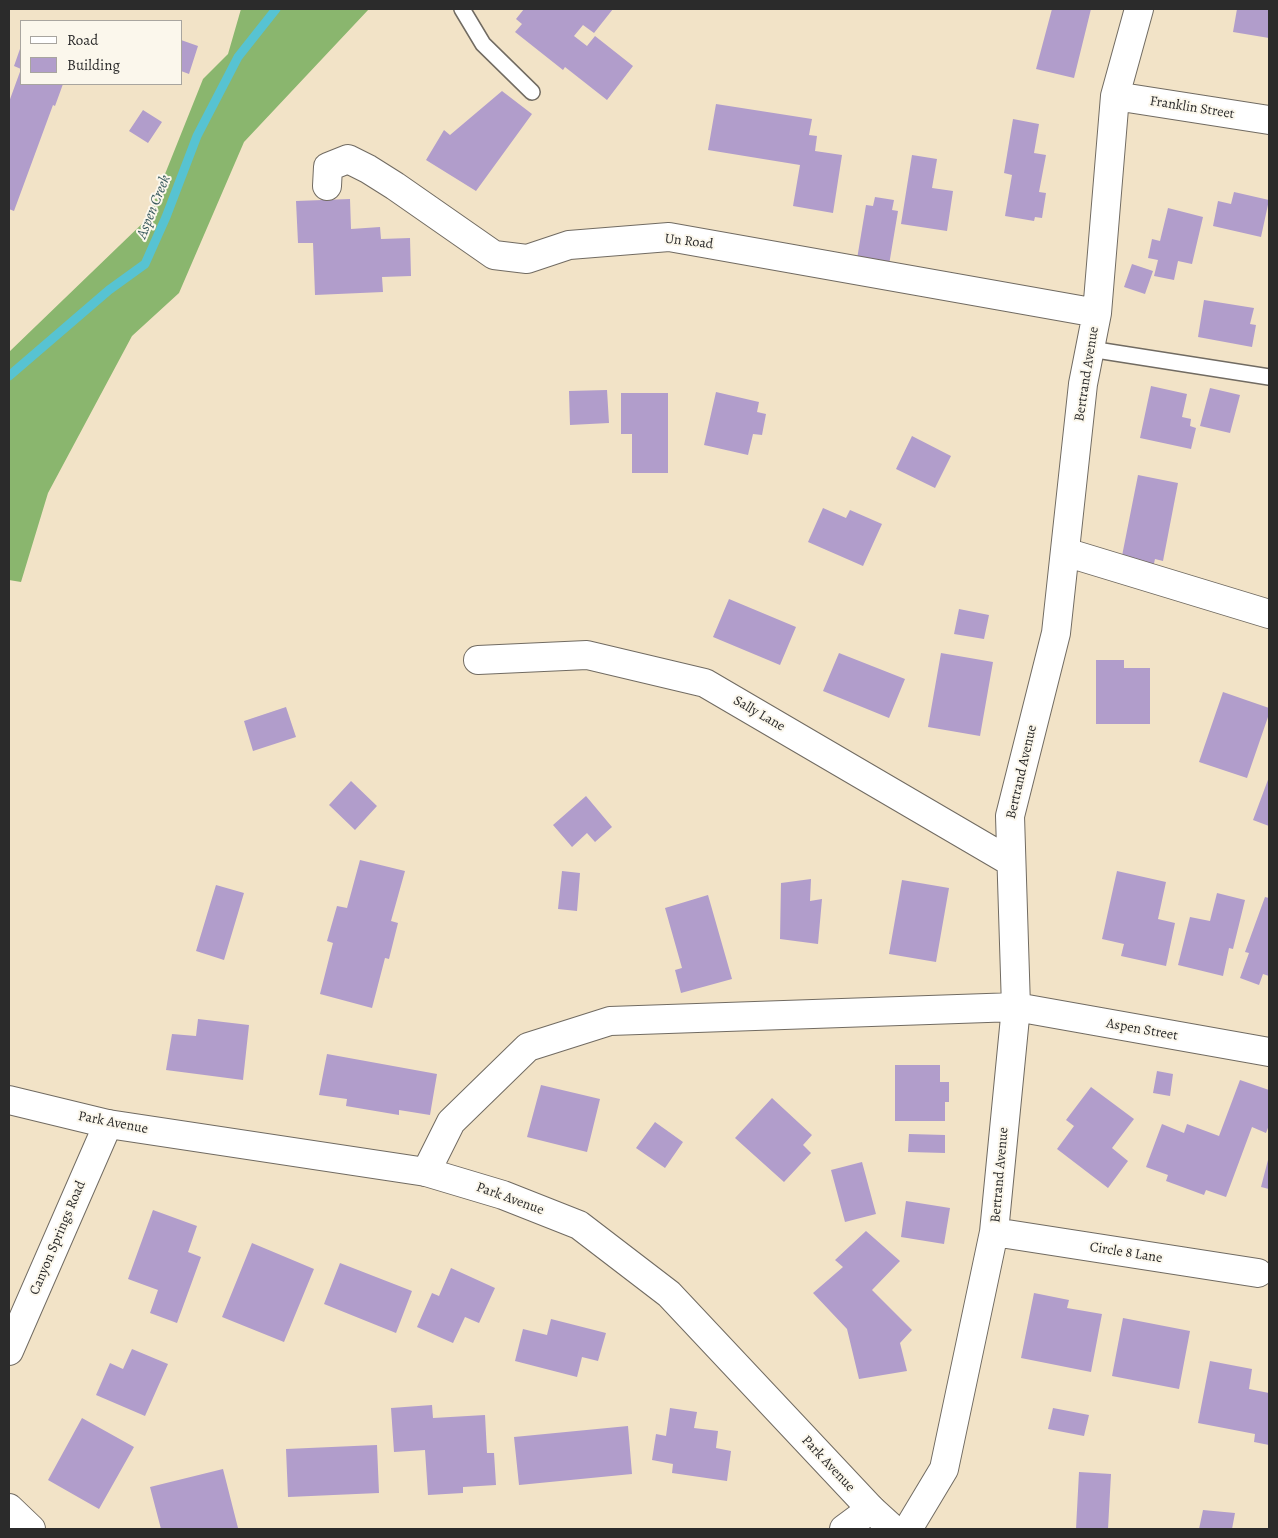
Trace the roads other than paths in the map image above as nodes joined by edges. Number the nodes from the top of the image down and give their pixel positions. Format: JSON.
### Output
{"nodes":[{"id":1,"x":462,"y":9,"type":"edge"},
{"id":2,"x":1139,"y":9,"type":"edge"},
{"id":3,"x":532,"y":92,"type":"dead end"},
{"id":4,"x":1115,"y":96,"type":"junction"},
{"id":5,"x":1269,"y":120,"type":"edge"},
{"id":6,"x":327,"y":186,"type":"dead end"},
{"id":7,"x":1097,"y":313,"type":"junction"},
{"id":8,"x":1090,"y":349,"type":"junction"},
{"id":9,"x":1269,"y":377,"type":"edge"},
{"id":10,"x":1065,"y":552,"type":"junction"},
{"id":11,"x":1269,"y":614,"type":"edge"},
{"id":12,"x":478,"y":660,"type":"dead end"},
{"id":13,"x":1011,"y":862,"type":"junction"},
{"id":14,"x":1016,"y":1007,"type":"junction"},
{"id":15,"x":1269,"y":1052,"type":"edge"},
{"id":16,"x":9,"y":1100,"type":"edge"},
{"id":17,"x":108,"y":1124,"type":"junction"},
{"id":18,"x":426,"y":1172,"type":"junction"},
{"id":19,"x":994,"y":1232,"type":"junction"},
{"id":20,"x":1258,"y":1273,"type":"dead end"},
{"id":21,"x":9,"y":1352,"type":"edge"},
{"id":22,"x":9,"y":1508,"type":"edge"},
{"id":23,"x":871,"y":1510,"type":"junction"},
{"id":24,"x":31,"y":1529,"type":"edge"},
{"id":25,"x":844,"y":1529,"type":"edge"},
{"id":26,"x":893,"y":1529,"type":"edge"},
{"id":27,"x":908,"y":1529,"type":"edge"}],
"edges":[{"from":1,"to":3,"type":"lane"},
{"from":2,"to":4,"type":"street","name":"Bertrand Avenue"},
{"from":4,"to":5,"type":"street","name":"Franklin Street"},
{"from":4,"to":7,"type":"street","name":"Bertrand Avenue"},
{"from":6,"to":7,"type":"street","name":"Un Road"},
{"from":7,"to":8,"type":"street","name":"Bertrand Avenue"},
{"from":8,"to":9,"type":"lane"},
{"from":8,"to":10,"type":"street","name":"Bertrand Avenue"},
{"from":10,"to":11,"type":"street"},
{"from":10,"to":13,"type":"street","name":"Bertrand Avenue"},
{"from":12,"to":13,"type":"street","name":"Sally Lane"},
{"from":13,"to":14,"type":"street","name":"Bertrand Avenue"},
{"from":14,"to":15,"type":"street","name":"Aspen Street"},
{"from":14,"to":18,"type":"street","name":"Aspen Street"},
{"from":14,"to":19,"type":"street","name":"Bertrand Avenue"},
{"from":16,"to":17,"type":"street","name":"Park Avenue"},
{"from":17,"to":18,"type":"street","name":"Park Avenue"},
{"from":17,"to":21,"type":"street","name":"Canyon Springs Road"},
{"from":18,"to":23,"type":"street","name":"Park Avenue"},
{"from":19,"to":20,"type":"street","name":"Circle 8 Lane"},
{"from":19,"to":27,"type":"street","name":"Bertrand Avenue"},
{"from":22,"to":24,"type":"street"},
{"from":23,"to":25,"type":"street"},
{"from":23,"to":26,"type":"street","name":"Park Avenue"}]}
